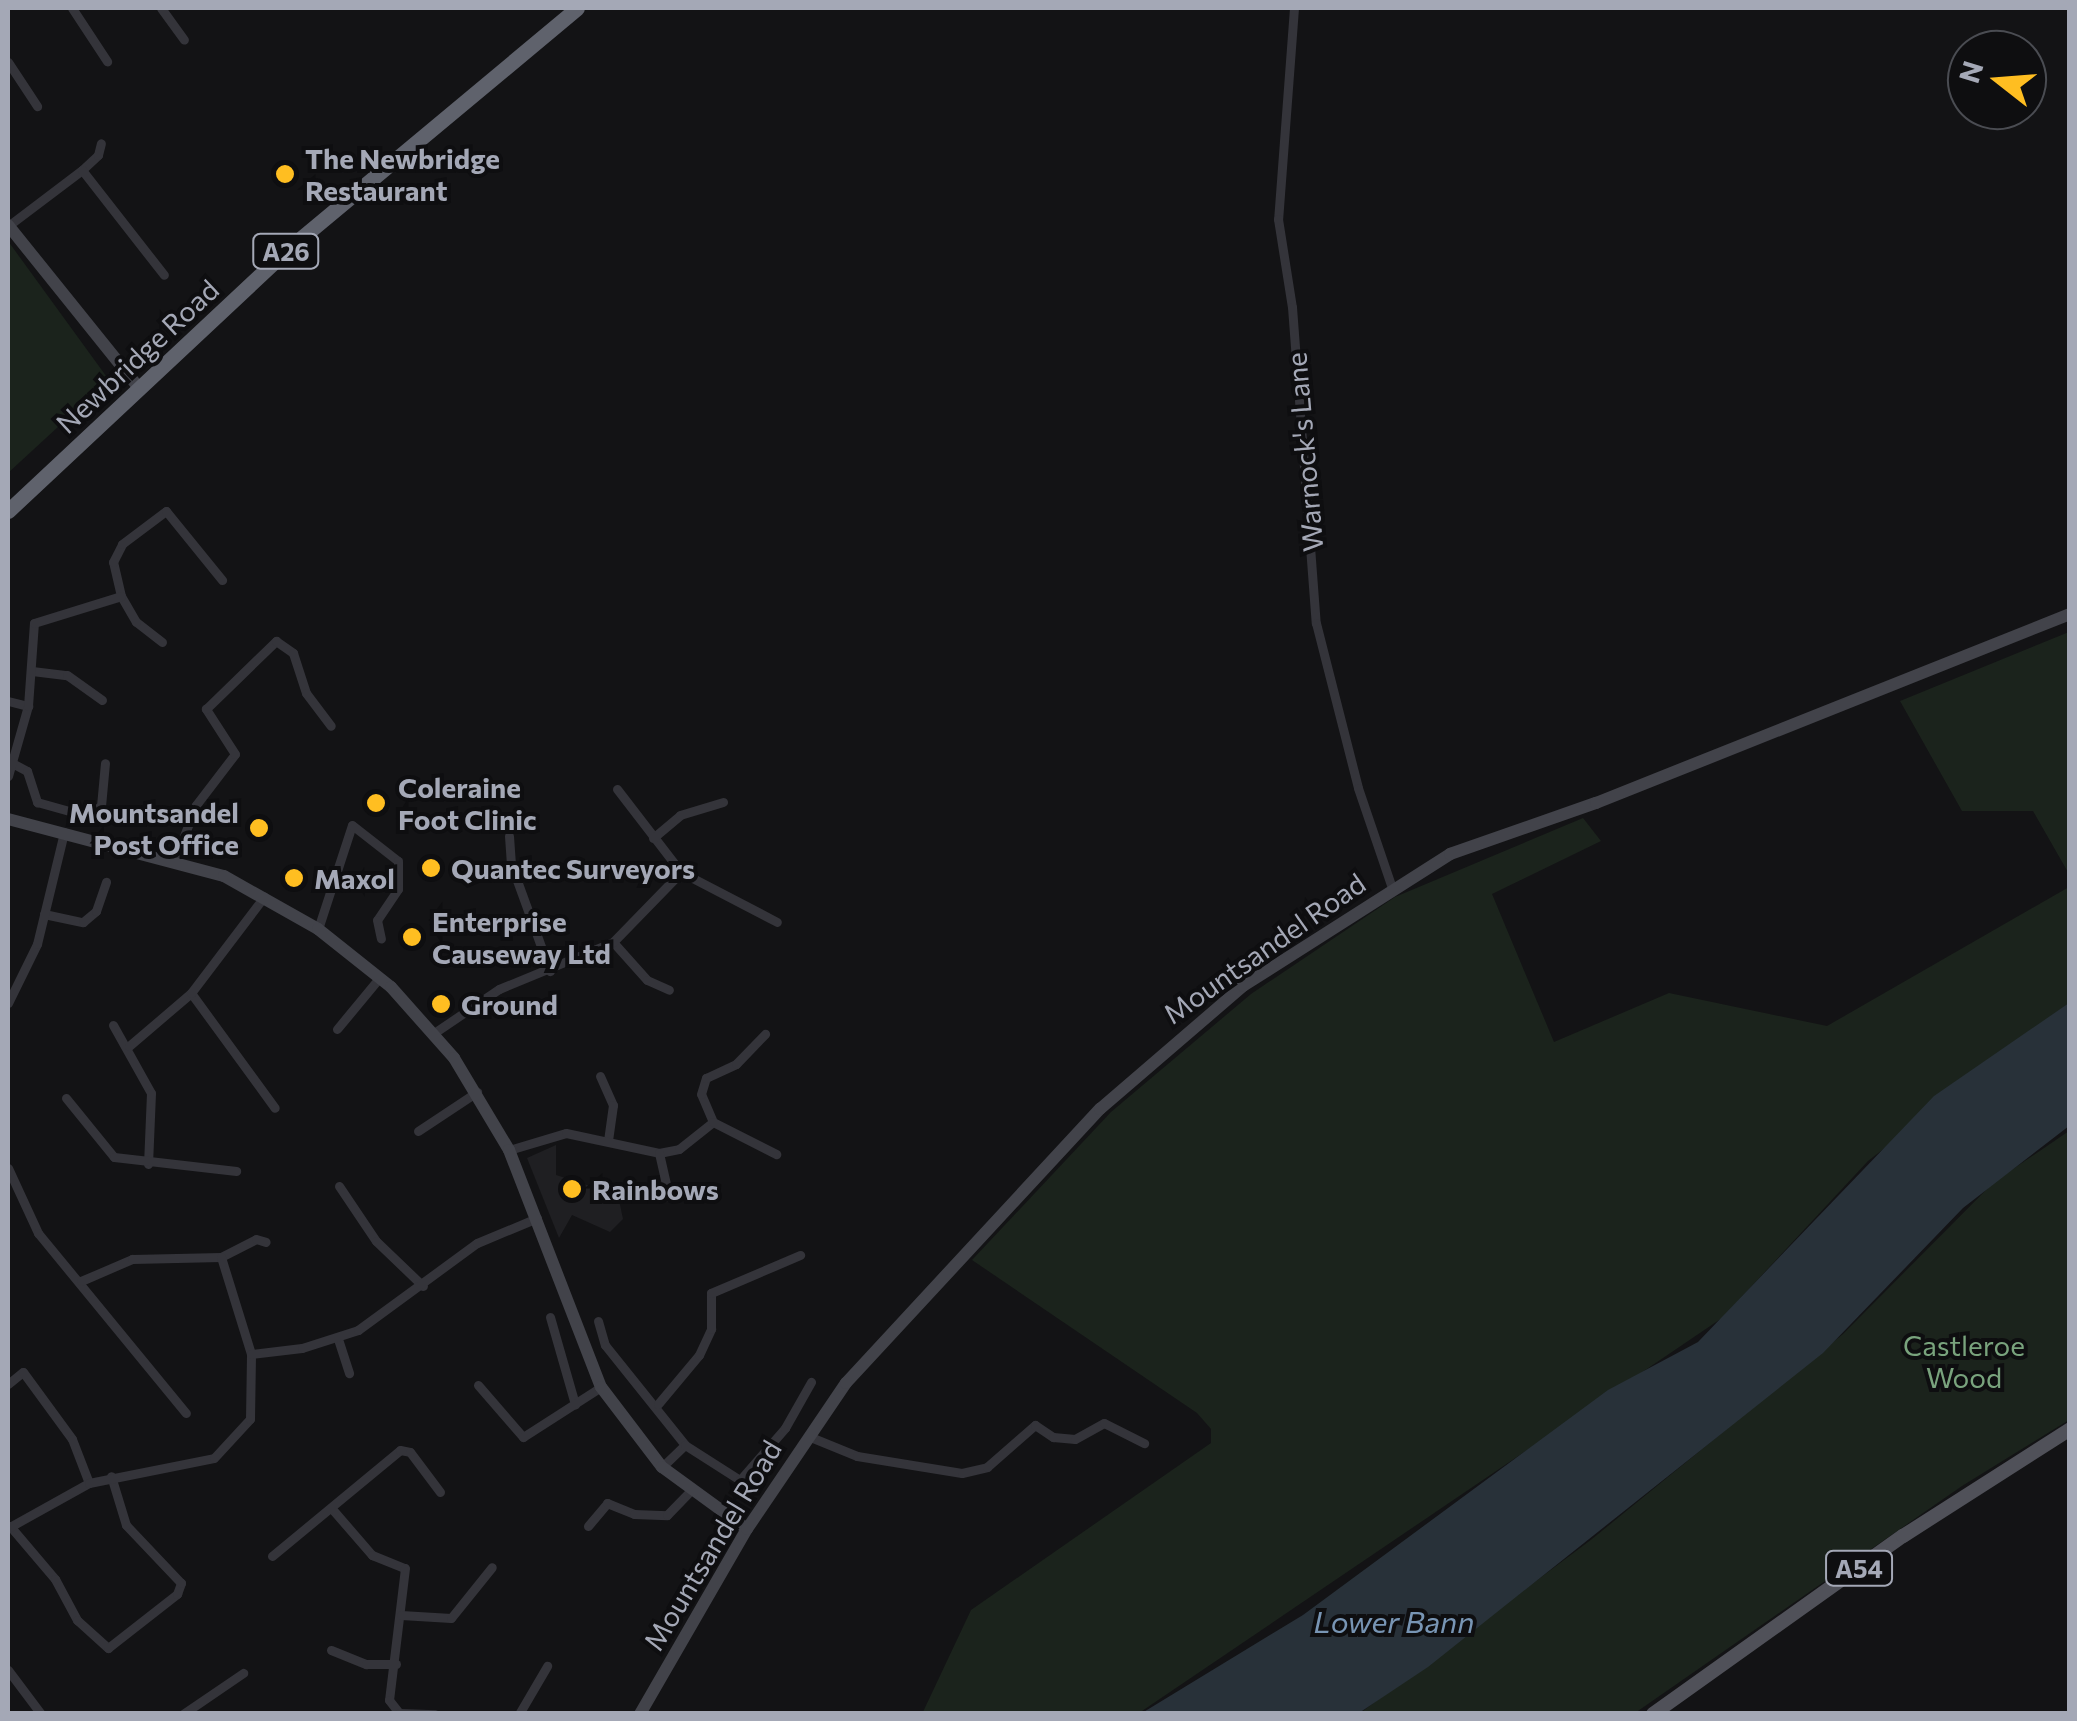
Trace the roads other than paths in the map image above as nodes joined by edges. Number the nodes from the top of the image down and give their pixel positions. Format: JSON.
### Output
{"nodes":[{"id":1,"x":72,"y":8,"type":"edge"},
{"id":2,"x":160,"y":8,"type":"edge"},
{"id":3,"x":578,"y":8,"type":"edge"},
{"id":4,"x":1294,"y":8,"type":"edge"},
{"id":5,"x":184,"y":40,"type":"dead end"},
{"id":6,"x":108,"y":61,"type":"dead end"},
{"id":7,"x":8,"y":62,"type":"edge"},
{"id":8,"x":36,"y":106,"type":"dead end"},
{"id":9,"x":101,"y":144,"type":"dead end"},
{"id":10,"x":82,"y":170,"type":"junction"},
{"id":11,"x":8,"y":226,"type":"edge"},
{"id":12,"x":164,"y":275,"type":"dead end"},
{"id":13,"x":139,"y":388,"type":"junction"},
{"id":14,"x":8,"y":510,"type":"edge"},
{"id":15,"x":222,"y":580,"type":"dead end"},
{"id":16,"x":120,"y":596,"type":"junction"},
{"id":17,"x":2070,"y":614,"type":"edge"},
{"id":18,"x":162,"y":642,"type":"dead end"},
{"id":19,"x":32,"y":671,"type":"junction"},
{"id":20,"x":102,"y":700,"type":"dead end"},
{"id":21,"x":8,"y":701,"type":"edge"},
{"id":22,"x":28,"y":706,"type":"junction"},
{"id":23,"x":330,"y":726,"type":"dead end"},
{"id":24,"x":12,"y":763,"type":"junction"},
{"id":25,"x":105,"y":763,"type":"dead end"},
{"id":26,"x":8,"y":776,"type":"edge"},
{"id":27,"x":618,"y":789,"type":"dead end"},
{"id":28,"x":723,"y":802,"type":"dead end"},
{"id":29,"x":8,"y":819,"type":"edge"},
{"id":30,"x":64,"y":832,"type":"junction"},
{"id":31,"x":509,"y":836,"type":"dead end"},
{"id":32,"x":652,"y":838,"type":"junction"},
{"id":33,"x":175,"y":859,"type":"junction"},
{"id":34,"x":681,"y":872,"type":"junction"},
{"id":35,"x":106,"y":882,"type":"dead end"},
{"id":36,"x":1392,"y":888,"type":"junction"},
{"id":37,"x":265,"y":896,"type":"junction"},
{"id":38,"x":44,"y":914,"type":"junction"},
{"id":39,"x":778,"y":922,"type":"dead end"},
{"id":40,"x":318,"y":929,"type":"junction"},
{"id":41,"x":381,"y":939,"type":"dead end"},
{"id":42,"x":613,"y":942,"type":"junction"},
{"id":43,"x":550,"y":971,"type":"junction"},
{"id":44,"x":380,"y":976,"type":"junction"},
{"id":45,"x":669,"y":990,"type":"dead end"},
{"id":46,"x":191,"y":993,"type":"junction"},
{"id":47,"x":8,"y":1003,"type":"edge"},
{"id":48,"x":113,"y":1025,"type":"dead end"},
{"id":49,"x":337,"y":1029,"type":"dead end"},
{"id":50,"x":434,"y":1033,"type":"junction"},
{"id":51,"x":765,"y":1034,"type":"dead end"},
{"id":52,"x":129,"y":1046,"type":"junction"},
{"id":53,"x":600,"y":1076,"type":"dead end"},
{"id":54,"x":477,"y":1092,"type":"junction"},
{"id":55,"x":66,"y":1098,"type":"dead end"},
{"id":56,"x":275,"y":1108,"type":"dead end"},
{"id":57,"x":712,"y":1122,"type":"junction"},
{"id":58,"x":418,"y":1131,"type":"dead end"},
{"id":59,"x":608,"y":1139,"type":"junction"},
{"id":60,"x":509,"y":1150,"type":"junction"},
{"id":61,"x":659,"y":1153,"type":"junction"},
{"id":62,"x":776,"y":1154,"type":"dead end"},
{"id":63,"x":148,"y":1164,"type":"junction"},
{"id":64,"x":8,"y":1168,"type":"edge"},
{"id":65,"x":236,"y":1171,"type":"dead end"},
{"id":66,"x":339,"y":1186,"type":"dead end"},
{"id":67,"x":669,"y":1197,"type":"dead end"},
{"id":68,"x":536,"y":1218,"type":"junction"},
{"id":69,"x":266,"y":1242,"type":"dead end"},
{"id":70,"x":800,"y":1255,"type":"dead end"},
{"id":71,"x":222,"y":1256,"type":"junction"},
{"id":72,"x":81,"y":1281,"type":"junction"},
{"id":73,"x":423,"y":1286,"type":"junction"},
{"id":74,"x":550,"y":1317,"type":"dead end"},
{"id":75,"x":598,"y":1322,"type":"dead end"},
{"id":76,"x":338,"y":1339,"type":"junction"},
{"id":77,"x":251,"y":1354,"type":"junction"},
{"id":78,"x":350,"y":1373,"type":"dead end"},
{"id":79,"x":811,"y":1382,"type":"dead end"},
{"id":80,"x":8,"y":1384,"type":"edge"},
{"id":81,"x":478,"y":1386,"type":"dead end"},
{"id":82,"x":601,"y":1387,"type":"junction"},
{"id":83,"x":575,"y":1404,"type":"junction"},
{"id":84,"x":658,"y":1404,"type":"junction"},
{"id":85,"x":186,"y":1413,"type":"dead end"},
{"id":86,"x":2070,"y":1429,"type":"edge"},
{"id":87,"x":808,"y":1436,"type":"junction"},
{"id":88,"x":1144,"y":1443,"type":"dead end"},
{"id":89,"x":685,"y":1445,"type":"junction"},
{"id":90,"x":662,"y":1467,"type":"junction"},
{"id":91,"x":111,"y":1476,"type":"junction"},
{"id":92,"x":89,"y":1483,"type":"junction"},
{"id":93,"x":690,"y":1491,"type":"junction"},
{"id":94,"x":440,"y":1492,"type":"dead end"},
{"id":95,"x":333,"y":1510,"type":"junction"},
{"id":96,"x":588,"y":1526,"type":"dead end"},
{"id":97,"x":9,"y":1527,"type":"edge"},
{"id":98,"x":747,"y":1529,"type":"junction"},
{"id":99,"x":272,"y":1556,"type":"dead end"},
{"id":100,"x":492,"y":1567,"type":"dead end"},
{"id":101,"x":401,"y":1615,"type":"junction"},
{"id":102,"x":332,"y":1650,"type":"dead end"},
{"id":103,"x":396,"y":1664,"type":"junction"},
{"id":104,"x":547,"y":1666,"type":"dead end"},
{"id":105,"x":8,"y":1670,"type":"edge"},
{"id":106,"x":243,"y":1673,"type":"dead end"},
{"id":107,"x":42,"y":1714,"type":"edge"},
{"id":108,"x":183,"y":1714,"type":"edge"},
{"id":109,"x":435,"y":1714,"type":"edge"},
{"id":110,"x":519,"y":1714,"type":"edge"},
{"id":111,"x":640,"y":1714,"type":"edge"},
{"id":112,"x":1653,"y":1714,"type":"edge"}],
"edges":[{"from":1,"to":6,"type":"street"},
{"from":2,"to":5,"type":"street"},
{"from":3,"to":13,"type":"highway","name":"Newbridge Road","number":"A26"},
{"from":4,"to":36,"type":"street","name":"Warnock's Lane"},
{"from":7,"to":8,"type":"street"},
{"from":9,"to":10,"type":"street"},
{"from":10,"to":11,"type":"street"},
{"from":10,"to":12,"type":"street"},
{"from":11,"to":13,"type":"street"},
{"from":13,"to":14,"type":"highway","name":"Newbridge Road","number":"A26"},
{"from":15,"to":16,"type":"street"},
{"from":16,"to":18,"type":"street"},
{"from":16,"to":19,"type":"street"},
{"from":17,"to":36,"type":"street","name":"Mountsandel Road"},
{"from":19,"to":20,"type":"street"},
{"from":19,"to":22,"type":"street"},
{"from":21,"to":22,"type":"street"},
{"from":22,"to":24,"type":"street"},
{"from":23,"to":33,"type":"street"},
{"from":24,"to":25,"type":"street"},
{"from":24,"to":26,"type":"street"},
{"from":27,"to":32,"type":"street"},
{"from":28,"to":32,"type":"street"},
{"from":29,"to":30,"type":"street"},
{"from":30,"to":33,"type":"street"},
{"from":30,"to":38,"type":"street"},
{"from":31,"to":43,"type":"street"},
{"from":32,"to":34,"type":"street"},
{"from":33,"to":37,"type":"street"},
{"from":34,"to":39,"type":"street"},
{"from":34,"to":42,"type":"street"},
{"from":35,"to":38,"type":"street"},
{"from":36,"to":87,"type":"street","name":"Mountsandel Road"},
{"from":37,"to":40,"type":"street"},
{"from":37,"to":46,"type":"street"},
{"from":38,"to":47,"type":"street"},
{"from":40,"to":41,"type":"street"},
{"from":40,"to":44,"type":"street"},
{"from":42,"to":43,"type":"street"},
{"from":42,"to":45,"type":"street"},
{"from":43,"to":50,"type":"street"},
{"from":44,"to":49,"type":"street"},
{"from":44,"to":50,"type":"street"},
{"from":46,"to":52,"type":"street"},
{"from":46,"to":56,"type":"street"},
{"from":48,"to":52,"type":"street"},
{"from":50,"to":54,"type":"street"},
{"from":51,"to":57,"type":"street"},
{"from":52,"to":63,"type":"street"},
{"from":53,"to":59,"type":"street"},
{"from":54,"to":58,"type":"street"},
{"from":54,"to":60,"type":"street"},
{"from":55,"to":63,"type":"street"},
{"from":57,"to":61,"type":"street"},
{"from":57,"to":62,"type":"street"},
{"from":59,"to":60,"type":"street"},
{"from":59,"to":61,"type":"street"},
{"from":60,"to":68,"type":"street"},
{"from":61,"to":67,"type":"street"},
{"from":63,"to":65,"type":"street"},
{"from":64,"to":72,"type":"street"},
{"from":66,"to":73,"type":"street"},
{"from":68,"to":73,"type":"street"},
{"from":68,"to":82,"type":"street"},
{"from":69,"to":71,"type":"street"},
{"from":70,"to":84,"type":"street"},
{"from":71,"to":72,"type":"street"},
{"from":71,"to":77,"type":"street"},
{"from":72,"to":85,"type":"street"},
{"from":73,"to":76,"type":"street"},
{"from":74,"to":83,"type":"street"},
{"from":75,"to":84,"type":"street"},
{"from":76,"to":77,"type":"street"},
{"from":76,"to":78,"type":"street"},
{"from":77,"to":91,"type":"street"},
{"from":79,"to":89,"type":"street"},
{"from":80,"to":92,"type":"street"},
{"from":81,"to":83,"type":"street"},
{"from":82,"to":83,"type":"street"},
{"from":82,"to":90,"type":"street"},
{"from":84,"to":89,"type":"street"},
{"from":86,"to":112,"type":"main road","number":"A54"},
{"from":87,"to":88,"type":"street"},
{"from":87,"to":98,"type":"street","name":"Mountsandel Road"},
{"from":89,"to":90,"type":"street"},
{"from":90,"to":93,"type":"street"},
{"from":91,"to":92,"type":"street"},
{"from":91,"to":97,"type":"street"},
{"from":92,"to":97,"type":"street"},
{"from":93,"to":96,"type":"street"},
{"from":93,"to":98,"type":"street"},
{"from":94,"to":95,"type":"street"},
{"from":95,"to":99,"type":"street"},
{"from":95,"to":101,"type":"street"},
{"from":98,"to":111,"type":"street","name":"Mountsandel Road"},
{"from":100,"to":101,"type":"street"},
{"from":101,"to":103,"type":"street"},
{"from":102,"to":103,"type":"street"},
{"from":103,"to":109,"type":"street"},
{"from":104,"to":110,"type":"street"},
{"from":105,"to":107,"type":"street"},
{"from":106,"to":108,"type":"street"}]}
